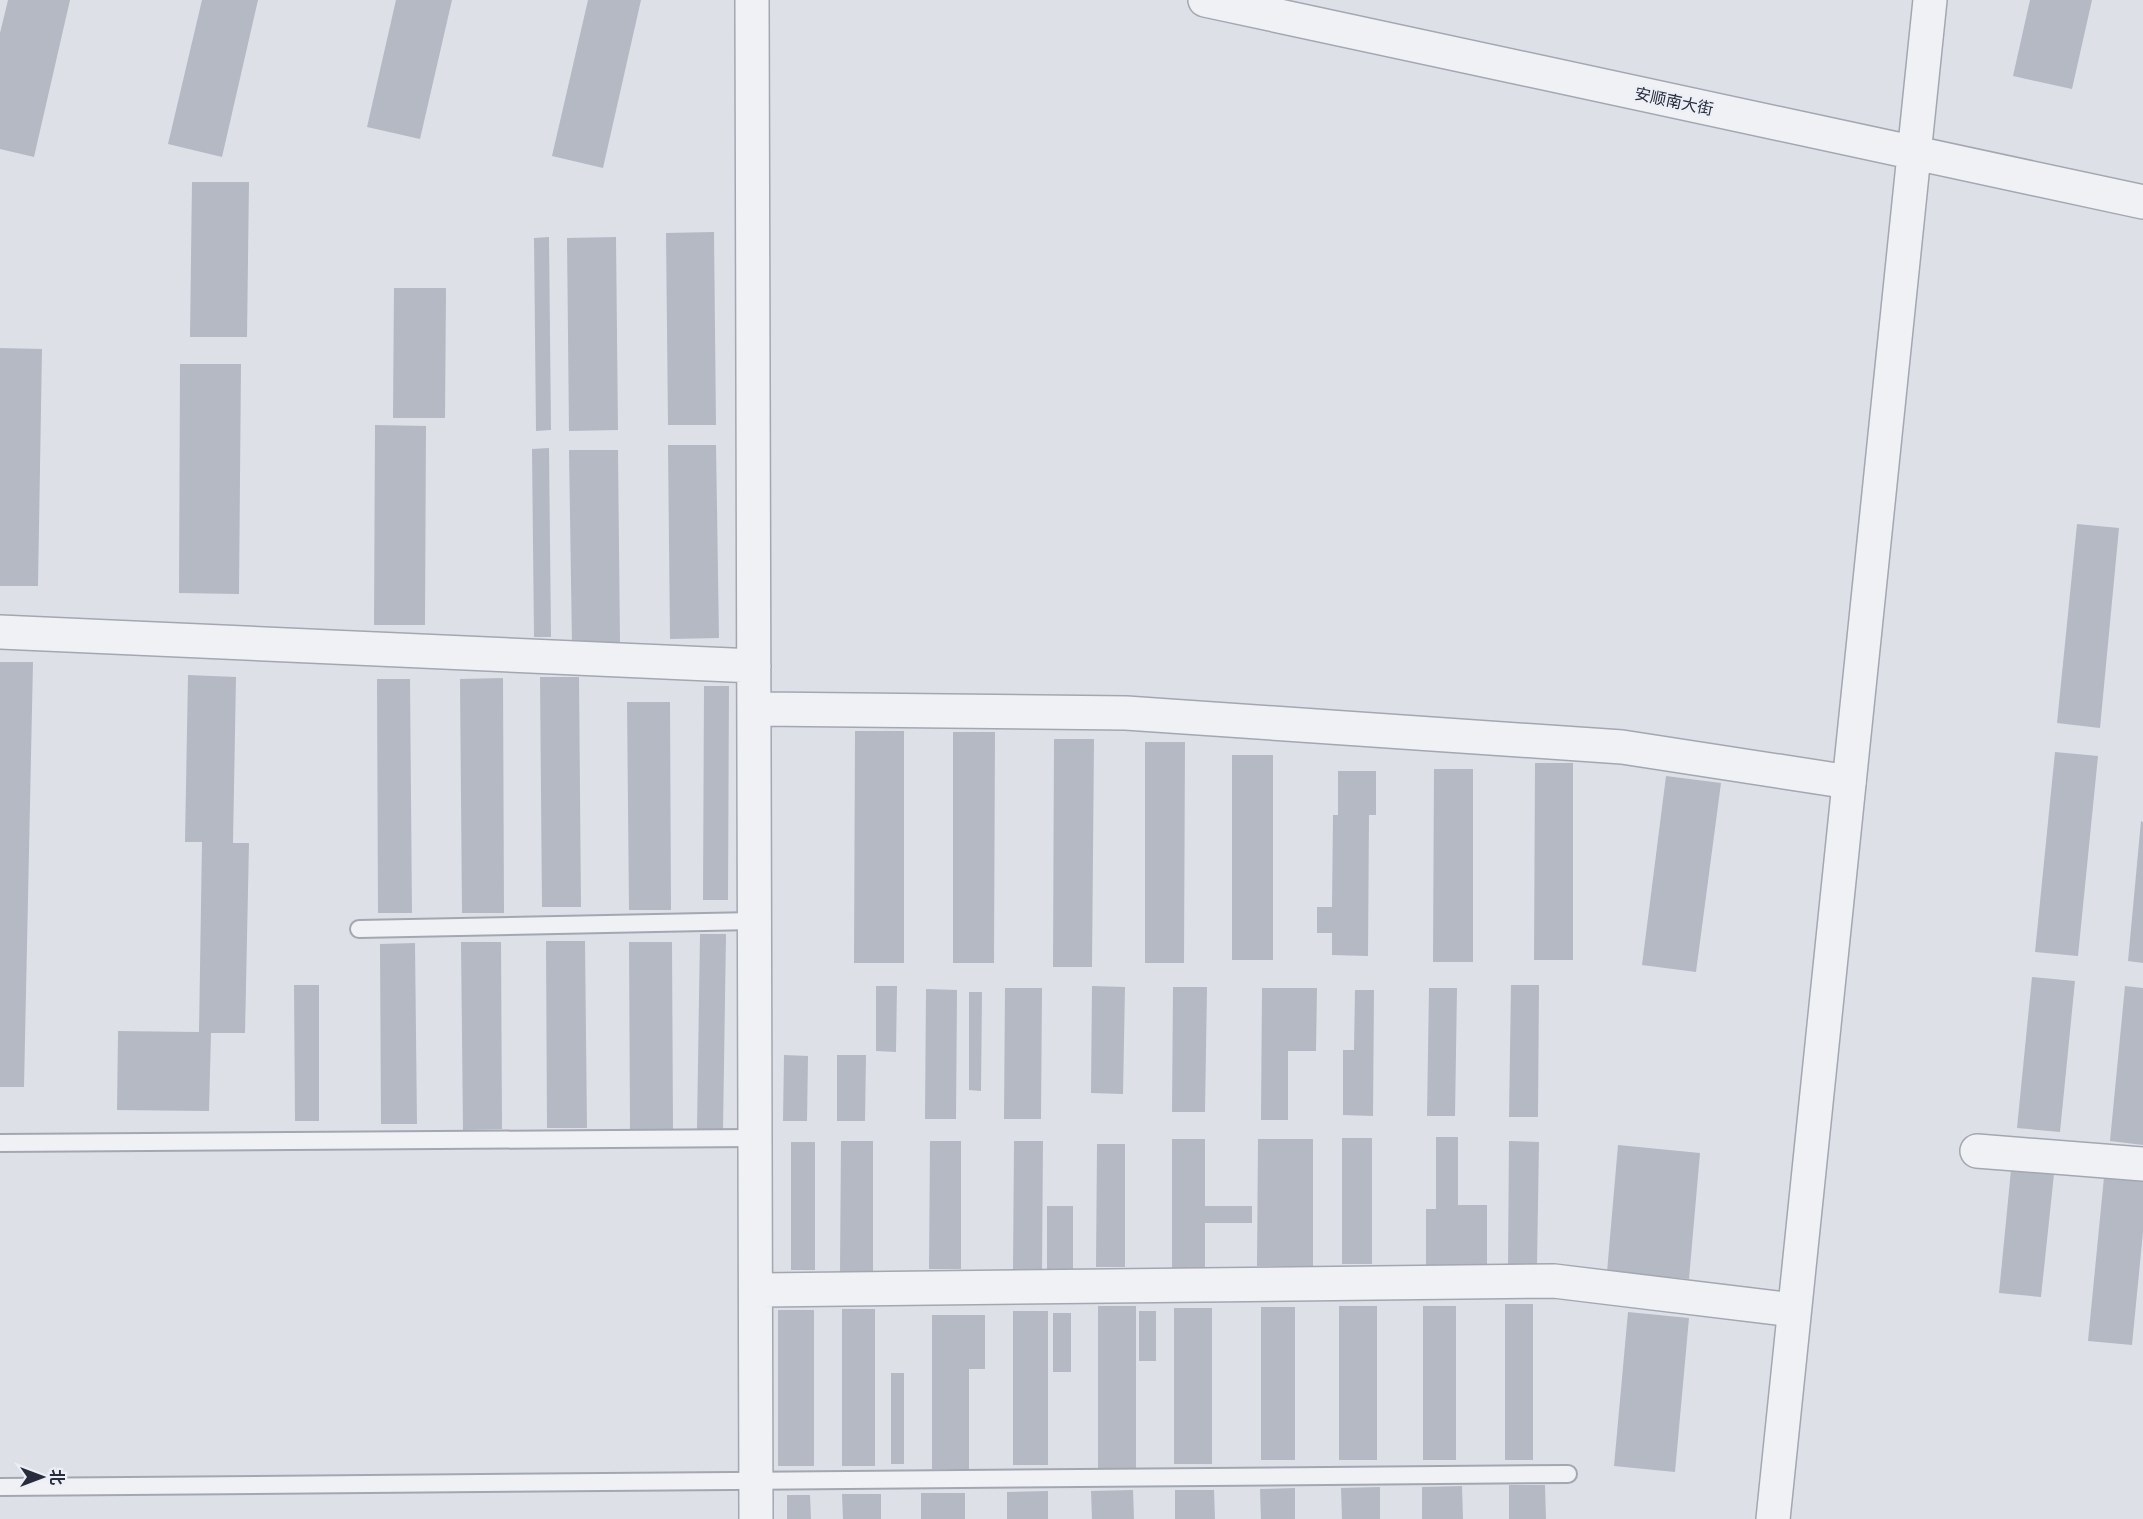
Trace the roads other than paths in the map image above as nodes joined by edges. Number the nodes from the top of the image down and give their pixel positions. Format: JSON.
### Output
{"nodes":[{"id":1,"x":752,"y":0,"type":"edge"},
{"id":2,"x":1205,"y":0,"type":"edge"},
{"id":3,"x":1930,"y":0,"type":"edge"},
{"id":4,"x":1914,"y":153,"type":"junction"},
{"id":5,"x":2143,"y":202,"type":"edge"},
{"id":6,"x":0,"y":632,"type":"edge"},
{"id":7,"x":754,"y":666,"type":"junction"},
{"id":8,"x":754,"y":709,"type":"junction"},
{"id":9,"x":1849,"y":782,"type":"junction"},
{"id":10,"x":754,"y":921,"type":"junction"},
{"id":11,"x":359,"y":929,"type":"dead end"},
{"id":12,"x":755,"y":1138,"type":"junction"},
{"id":13,"x":0,"y":1143,"type":"edge"},
{"id":14,"x":1977,"y":1151,"type":"dead end"},
{"id":15,"x":2143,"y":1164,"type":"edge"},
{"id":16,"x":756,"y":1290,"type":"junction"},
{"id":17,"x":1794,"y":1310,"type":"junction"},
{"id":18,"x":1568,"y":1474,"type":"dead end"},
{"id":19,"x":756,"y":1480,"type":"junction"},
{"id":20,"x":0,"y":1487,"type":"edge"},
{"id":21,"x":756,"y":1519,"type":"edge"},
{"id":22,"x":1773,"y":1519,"type":"edge"}],
"edges":[{"from":1,"to":7,"type":"street"},
{"from":2,"to":4,"type":"street","name":"安顺南大街"},
{"from":3,"to":4,"type":"street"},
{"from":4,"to":5,"type":"street","name":"安顺南大街"},
{"from":4,"to":9,"type":"street"},
{"from":6,"to":7,"type":"street"},
{"from":7,"to":8,"type":"street"},
{"from":8,"to":9,"type":"street"},
{"from":8,"to":10,"type":"street"},
{"from":9,"to":17,"type":"street"},
{"from":10,"to":11,"type":"lane"},
{"from":10,"to":12,"type":"street"},
{"from":12,"to":13,"type":"lane"},
{"from":12,"to":16,"type":"street"},
{"from":14,"to":15,"type":"street"},
{"from":16,"to":17,"type":"street"},
{"from":16,"to":19,"type":"street"},
{"from":17,"to":22,"type":"street"},
{"from":18,"to":19,"type":"lane"},
{"from":19,"to":20,"type":"lane"},
{"from":19,"to":21,"type":"street"}]}
